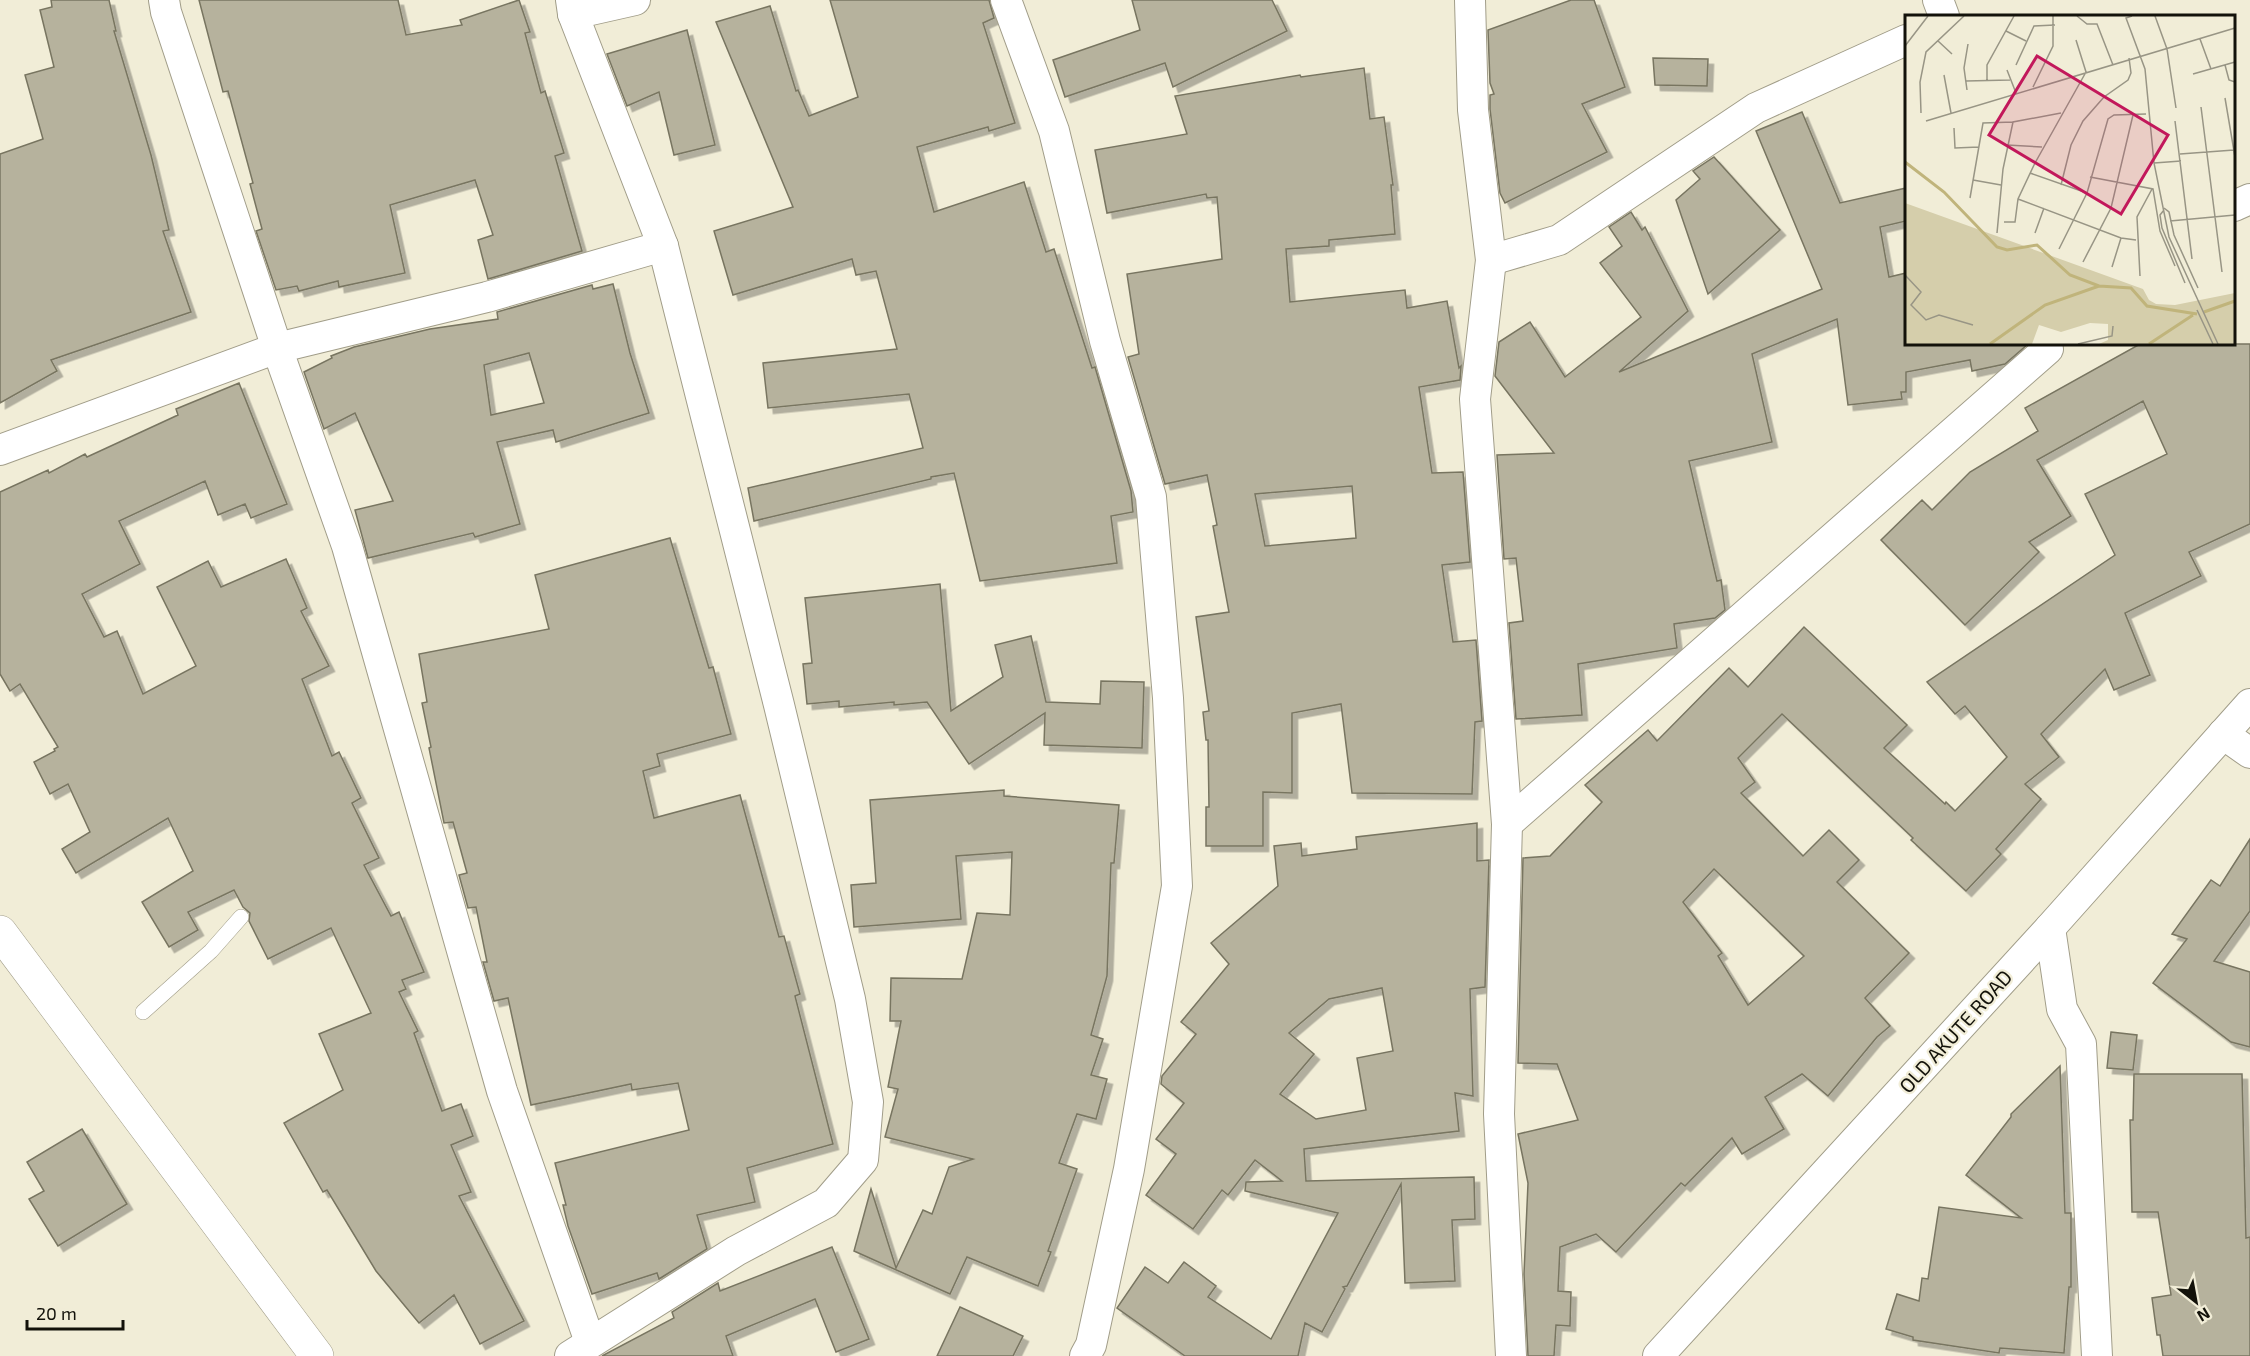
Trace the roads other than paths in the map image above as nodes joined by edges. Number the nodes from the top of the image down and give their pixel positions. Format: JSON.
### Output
{"nodes":[{"id":1,"x":164,"y":0,"type":"edge"},
{"id":2,"x":635,"y":0,"type":"edge"},
{"id":3,"x":1006,"y":0,"type":"edge"},
{"id":4,"x":1470,"y":0,"type":"edge"},
{"id":5,"x":1938,"y":0,"type":"edge"},
{"id":6,"x":572,"y":7,"type":"edge"},
{"id":7,"x":1944,"y":15,"type":"edge"},
{"id":8,"x":1905,"y":40,"type":"edge"},
{"id":9,"x":2250,"y":199,"type":"edge"},
{"id":10,"x":2235,"y":206,"type":"edge"},
{"id":11,"x":663,"y":246,"type":"junction"},
{"id":12,"x":1491,"y":260,"type":"junction"},
{"id":13,"x":2050,"y":345,"type":"edge"},
{"id":14,"x":277,"y":348,"type":"junction"},
{"id":15,"x":0,"y":450,"type":"edge"},
{"id":16,"x":2250,"y":704,"type":"edge"},
{"id":17,"x":2223,"y":734,"type":"junction"},
{"id":18,"x":2250,"y":753,"type":"edge"},
{"id":19,"x":1507,"y":825,"type":"junction"},
{"id":20,"x":241,"y":917,"type":"dead end"},
{"id":21,"x":2050,"y":928,"type":"junction"},
{"id":22,"x":0,"y":932,"type":"edge"},
{"id":23,"x":143,"y":1012,"type":"dead end"},
{"id":24,"x":580,"y":1349,"type":"edge"},
{"id":25,"x":317,"y":1356,"type":"edge"},
{"id":26,"x":1085,"y":1356,"type":"edge"},
{"id":27,"x":1511,"y":1356,"type":"edge"},
{"id":28,"x":1658,"y":1356,"type":"edge"},
{"id":29,"x":2097,"y":1356,"type":"edge"}],
"edges":[{"from":1,"to":14,"type":"street"},
{"from":2,"to":6,"type":"street"},
{"from":3,"to":26,"type":"street"},
{"from":4,"to":12,"type":"street"},
{"from":5,"to":7,"type":"street"},
{"from":6,"to":11,"type":"street"},
{"from":8,"to":12,"type":"street"},
{"from":9,"to":10,"type":"street"},
{"from":11,"to":14,"type":"street"},
{"from":11,"to":24,"type":"street"},
{"from":12,"to":19,"type":"street"},
{"from":13,"to":19,"type":"street"},
{"from":14,"to":15,"type":"street"},
{"from":14,"to":24,"type":"street"},
{"from":16,"to":17,"type":"street","name":"OLD AKUTE ROAD"},
{"from":17,"to":18,"type":"street"},
{"from":17,"to":21,"type":"street","name":"OLD AKUTE ROAD"},
{"from":19,"to":27,"type":"street"},
{"from":20,"to":23,"type":"lane"},
{"from":21,"to":28,"type":"street","name":"OLD AKUTE ROAD"},
{"from":21,"to":29,"type":"street"},
{"from":22,"to":25,"type":"main road"}]}
